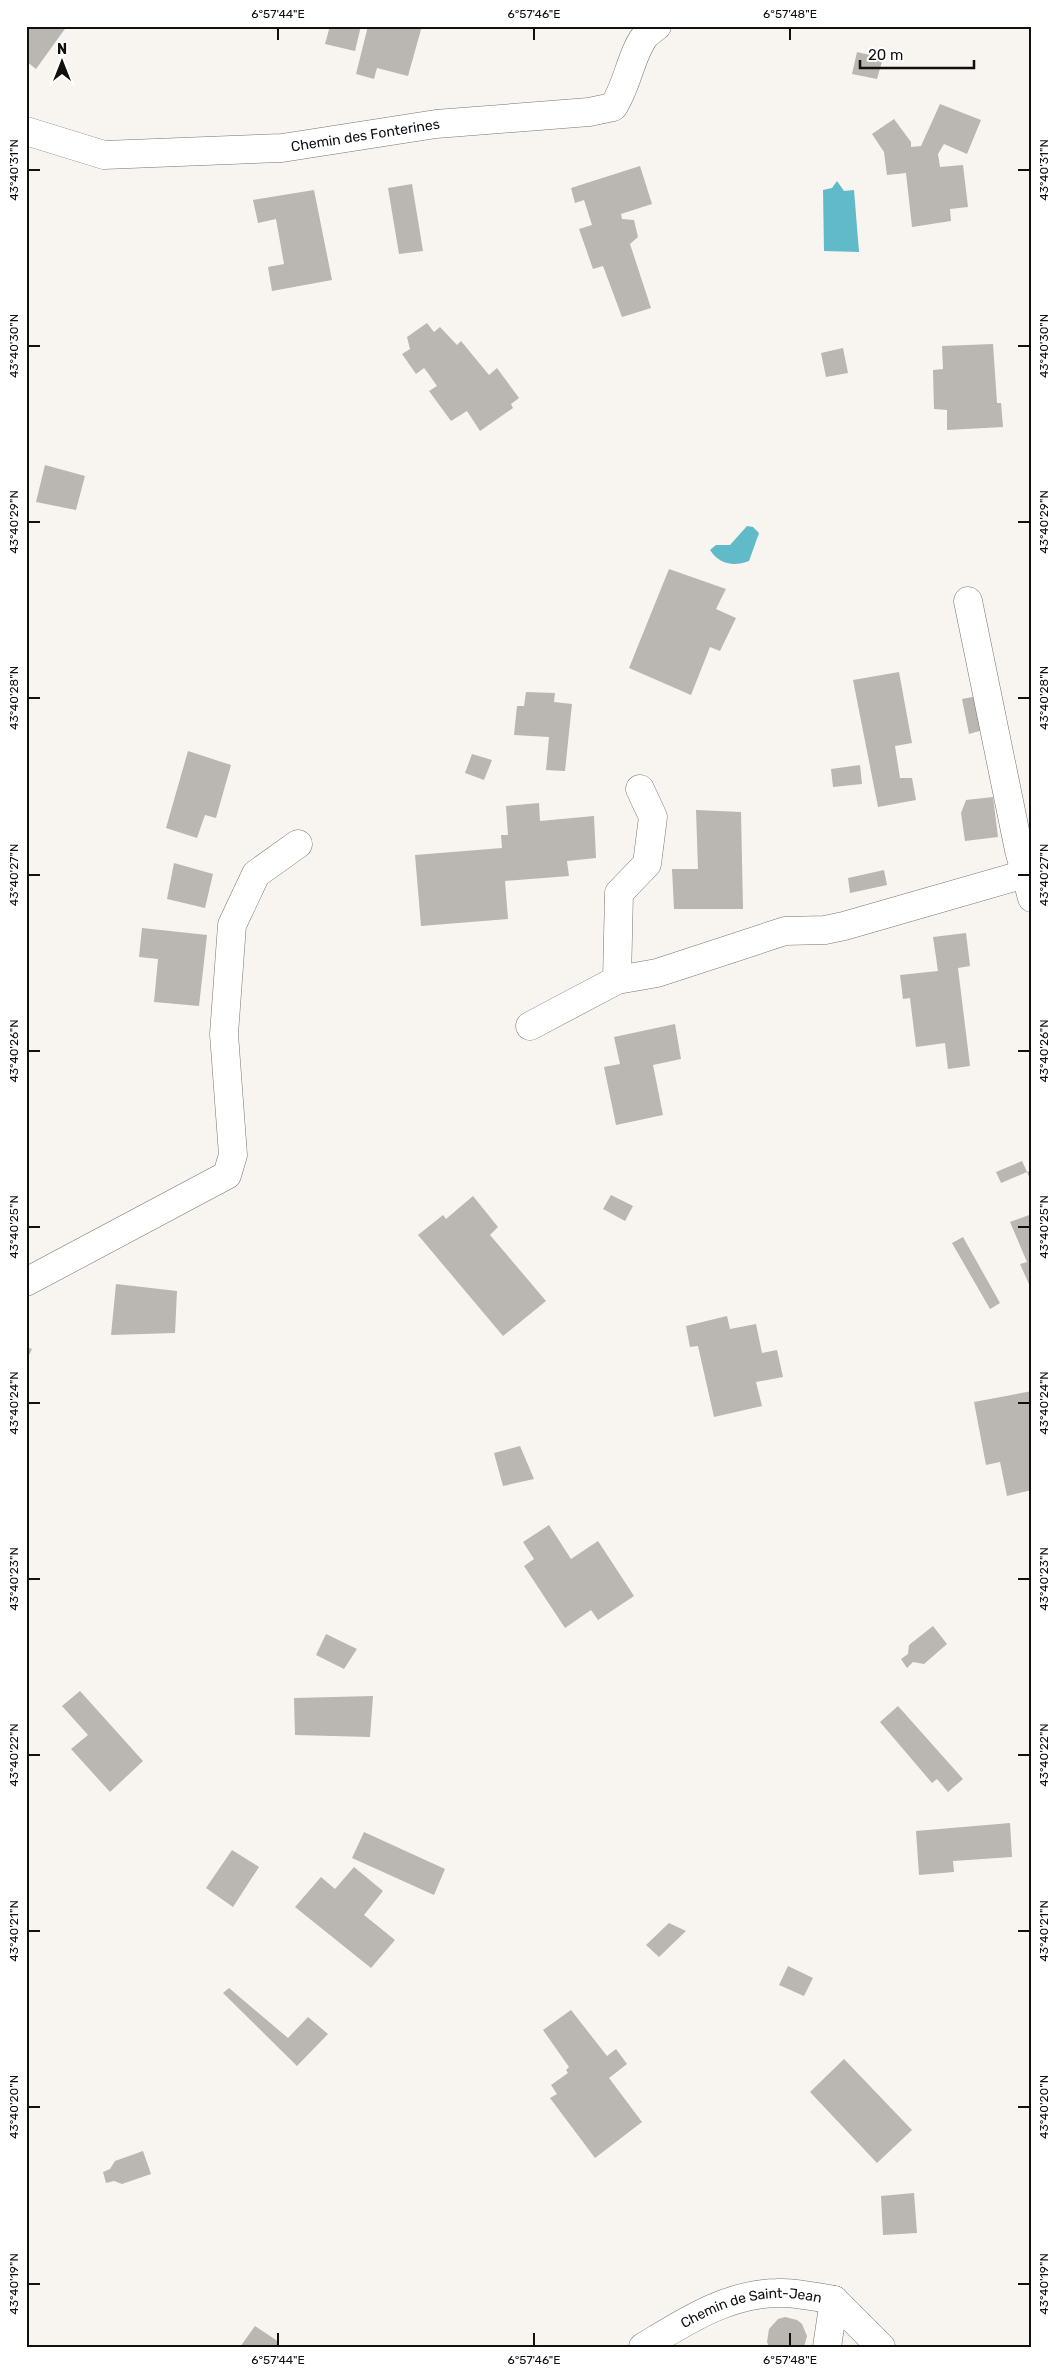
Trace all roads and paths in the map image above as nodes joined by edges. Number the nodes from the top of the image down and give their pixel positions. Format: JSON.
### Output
{"nodes":[{"id":1,"x":656,"y":26,"type":"edge"},
{"id":2,"x":26,"y":131,"type":"edge"},
{"id":3,"x":968,"y":601,"type":"dead end"},
{"id":4,"x":640,"y":789,"type":"dead end"},
{"id":5,"x":298,"y":844,"type":"dead end"},
{"id":6,"x":1028,"y":886,"type":"edge"},
{"id":7,"x":616,"y":980,"type":"junction"},
{"id":8,"x":530,"y":1026,"type":"dead end"},
{"id":9,"x":26,"y":1282,"type":"edge"},
{"id":10,"x":834,"y":2300,"type":"junction"},
{"id":11,"x":643,"y":2347,"type":"edge"},
{"id":12,"x":827,"y":2347,"type":"edge"},
{"id":13,"x":882,"y":2347,"type":"edge"}],
"edges":[{"from":1,"to":2,"type":"street","name":"Chemin des Fonterines"},
{"from":3,"to":6,"type":"street"},
{"from":4,"to":7,"type":"street"},
{"from":5,"to":9,"type":"street"},
{"from":6,"to":7,"type":"street"},
{"from":7,"to":8,"type":"street"},
{"from":10,"to":11,"type":"street","name":"Chemin de Saint-Jean"},
{"from":10,"to":12,"type":"street"},
{"from":10,"to":13,"type":"street"}]}
